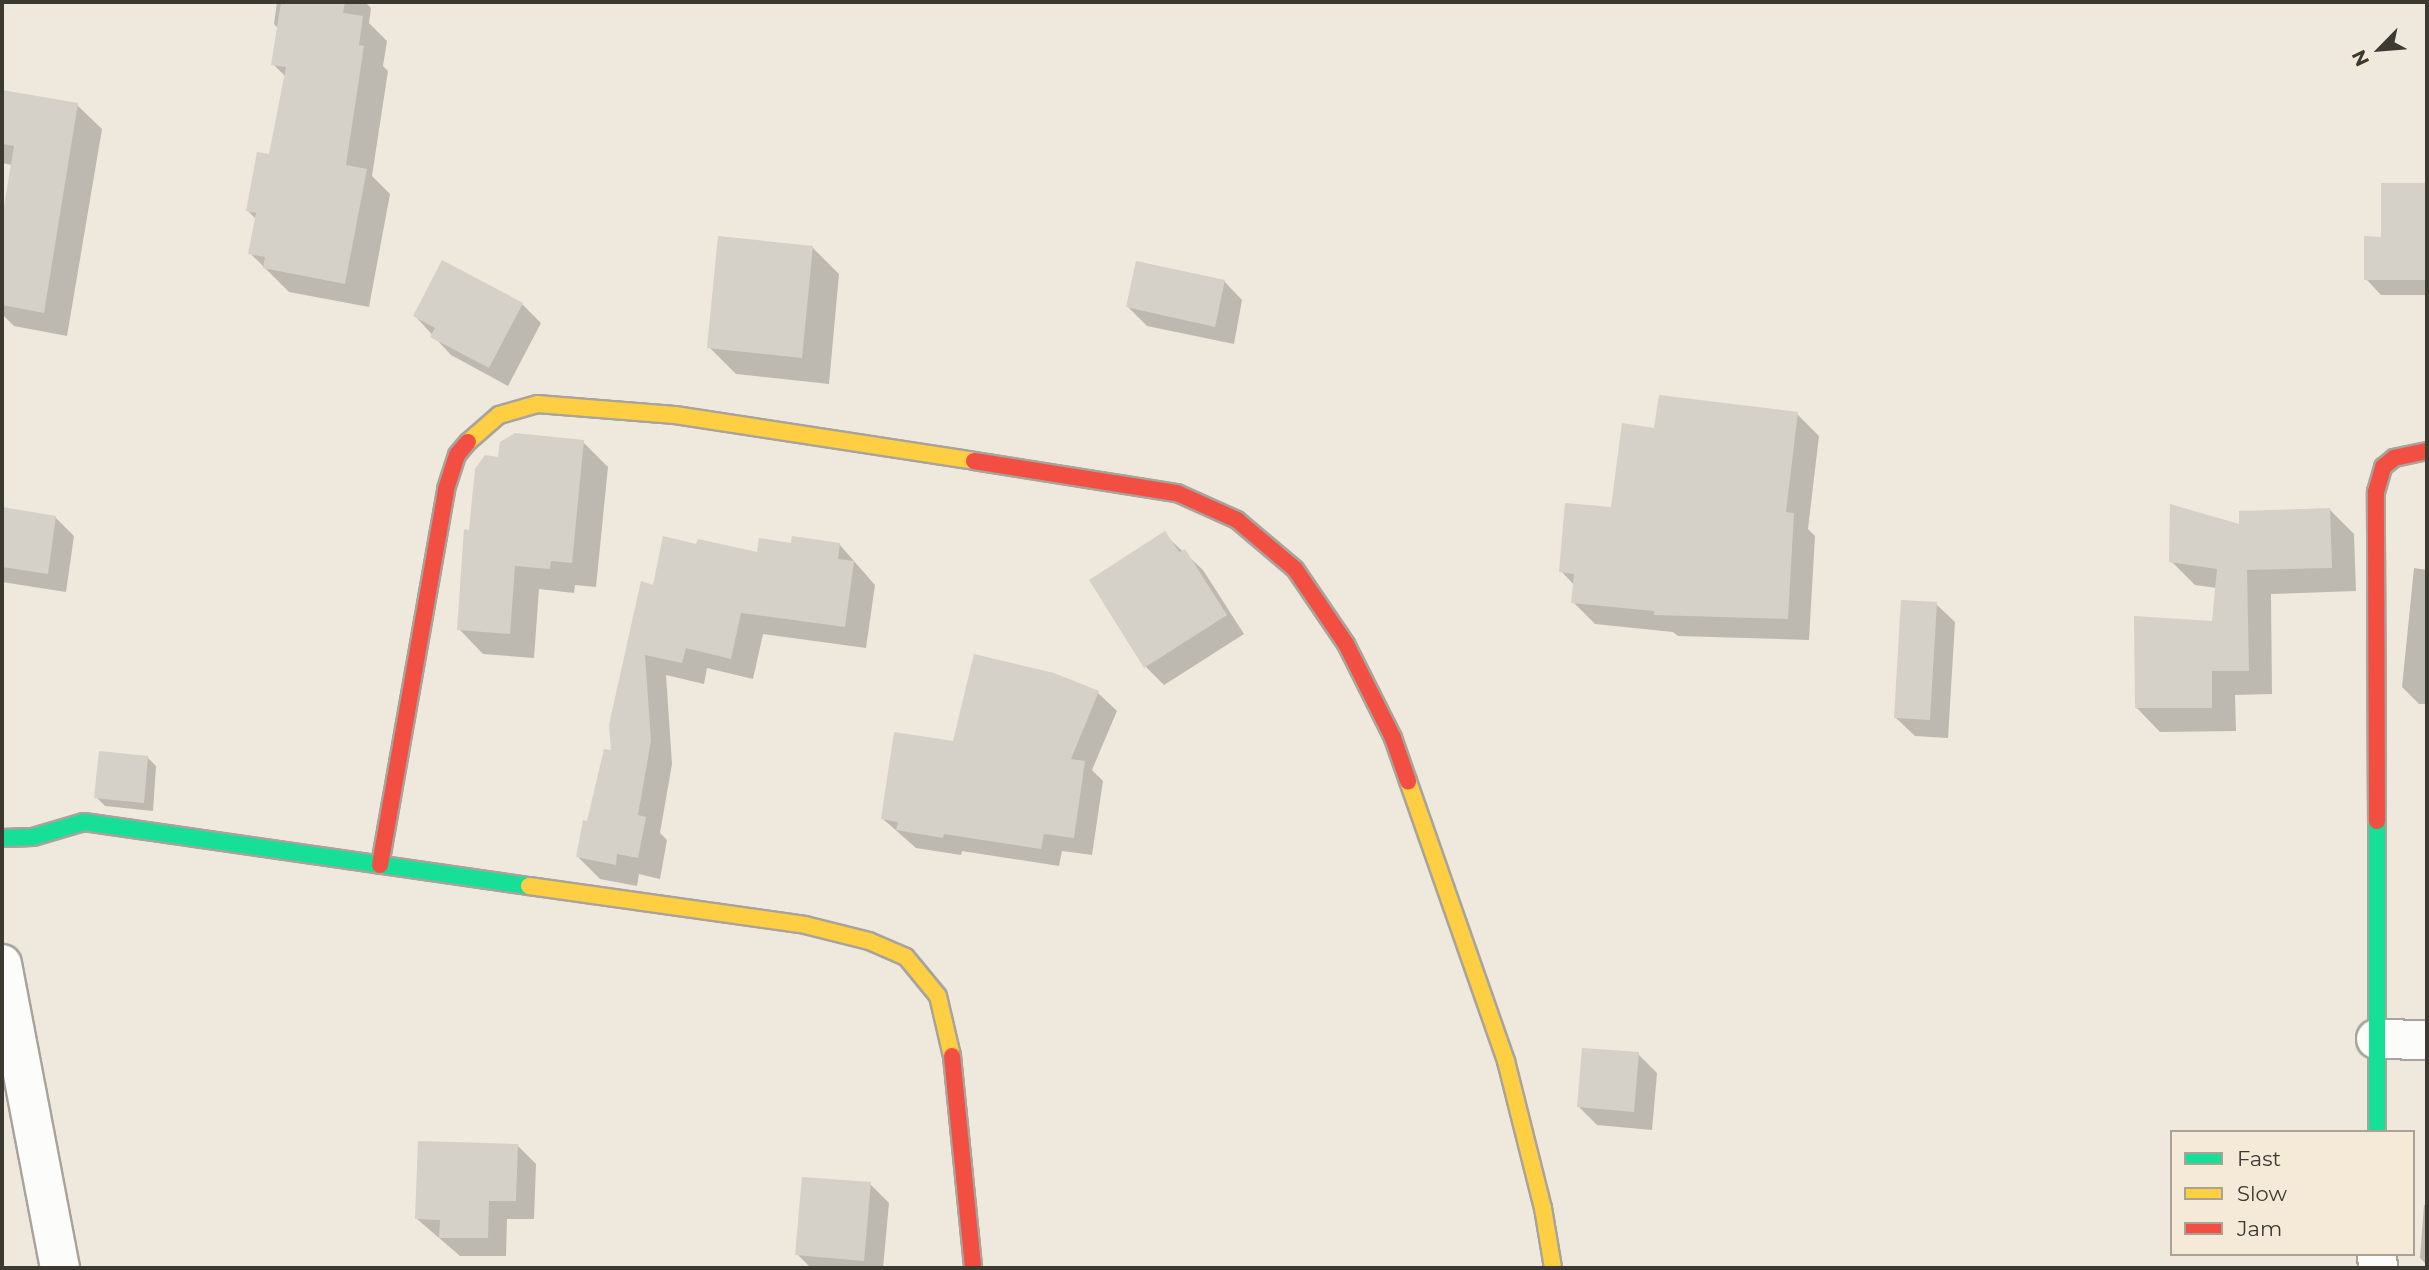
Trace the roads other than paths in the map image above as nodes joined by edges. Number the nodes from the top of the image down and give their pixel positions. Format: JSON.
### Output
{"nodes":[{"id":1,"x":2427,"y":451,"type":"edge"},
{"id":2,"x":2,"y":838,"type":"edge"},
{"id":3,"x":380,"y":865,"type":"junction"},
{"id":4,"x":2,"y":964,"type":"edge"},
{"id":5,"x":2376,"y":1040,"type":"junction"},
{"id":6,"x":2427,"y":1041,"type":"edge"},
{"id":7,"x":2376,"y":1130,"type":"edge"},
{"id":8,"x":60,"y":1268,"type":"edge"},
{"id":9,"x":973,"y":1268,"type":"edge"},
{"id":10,"x":1553,"y":1268,"type":"edge"}],
"edges":[{"from":1,"to":5,"type":"street"},
{"from":2,"to":3,"type":"street"},
{"from":3,"to":9,"type":"street"},
{"from":3,"to":10,"type":"street"},
{"from":4,"to":8,"type":"street"},
{"from":5,"to":6,"type":"street"},
{"from":5,"to":7,"type":"street"}]}
